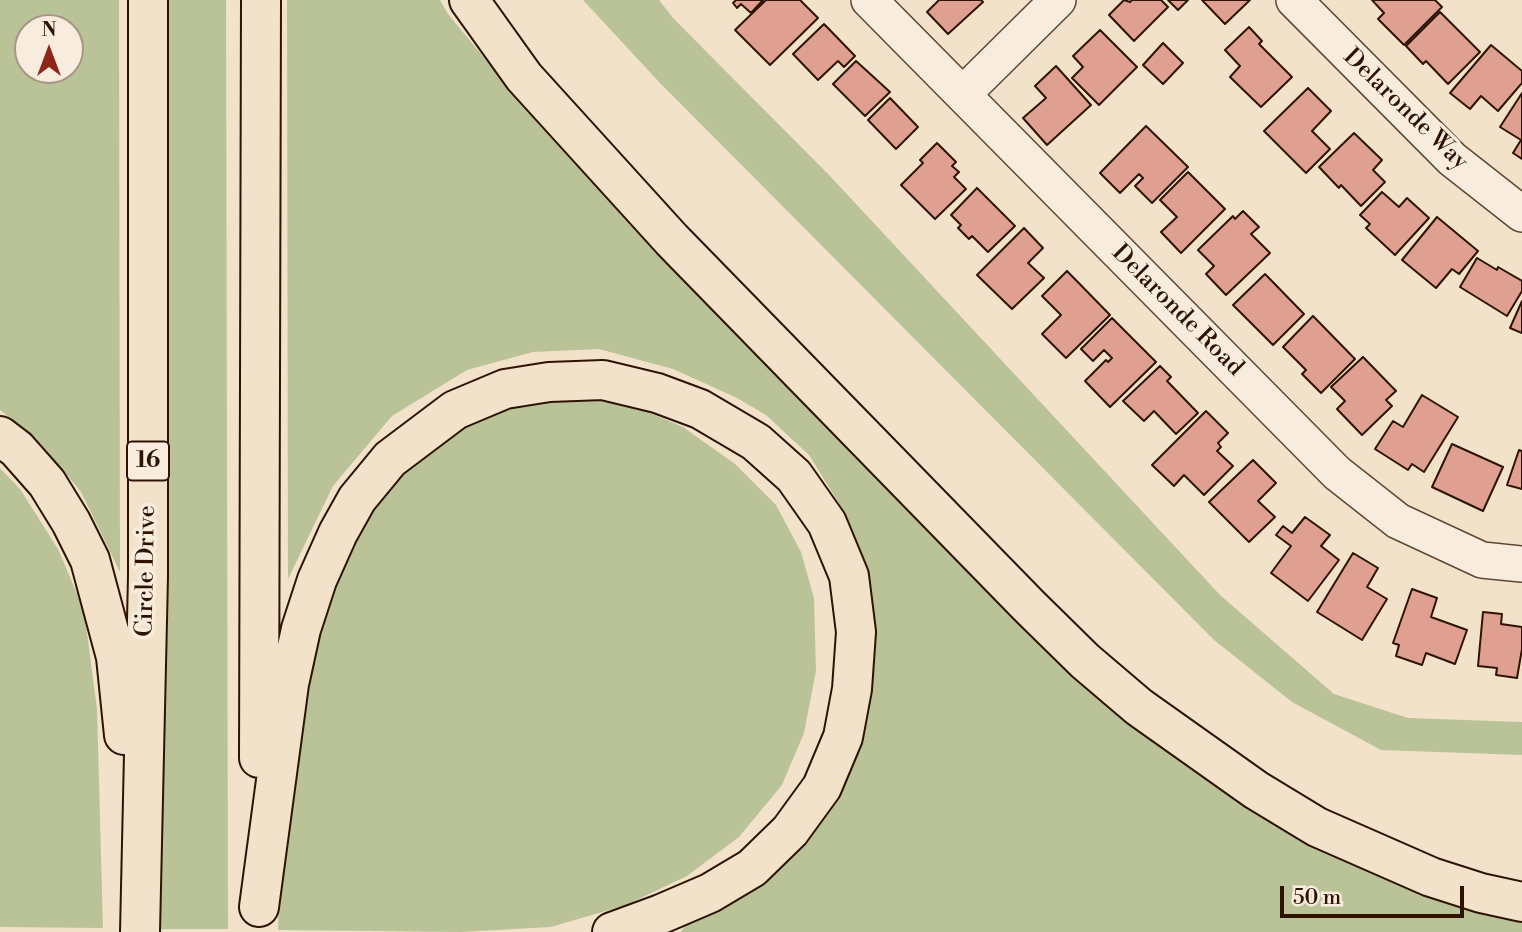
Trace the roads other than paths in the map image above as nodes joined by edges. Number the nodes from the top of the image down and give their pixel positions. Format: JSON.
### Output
{"nodes":[{"id":1,"x":148,"y":0,"type":"edge"},
{"id":2,"x":261,"y":0,"type":"edge"},
{"id":3,"x":469,"y":0,"type":"edge"},
{"id":4,"x":869,"y":0,"type":"edge"},
{"id":5,"x":1058,"y":0,"type":"edge"},
{"id":6,"x":1293,"y":0,"type":"edge"},
{"id":7,"x":963,"y":94,"type":"junction"},
{"id":8,"x":1522,"y":214,"type":"edge"},
{"id":9,"x":0,"y":436,"type":"edge"},
{"id":10,"x":1522,"y":564,"type":"edge"},
{"id":11,"x":1522,"y":902,"type":"edge"},
{"id":12,"x":260,"y":920,"type":"edge"},
{"id":13,"x":140,"y":927,"type":"edge"},
{"id":14,"x":612,"y":932,"type":"edge"}],
"edges":[{"from":1,"to":13,"type":"highway","name":"Circle Drive","number":"16"},
{"from":2,"to":12,"type":"highway"},
{"from":3,"to":11,"type":"highway"},
{"from":4,"to":7,"type":"street","name":"Delaronde Road"},
{"from":5,"to":7,"type":"street"},
{"from":6,"to":8,"type":"street","name":"Delaronde Way"},
{"from":7,"to":10,"type":"street","name":"Delaronde Road"},
{"from":9,"to":13,"type":"highway"},
{"from":12,"to":14,"type":"highway"}]}
